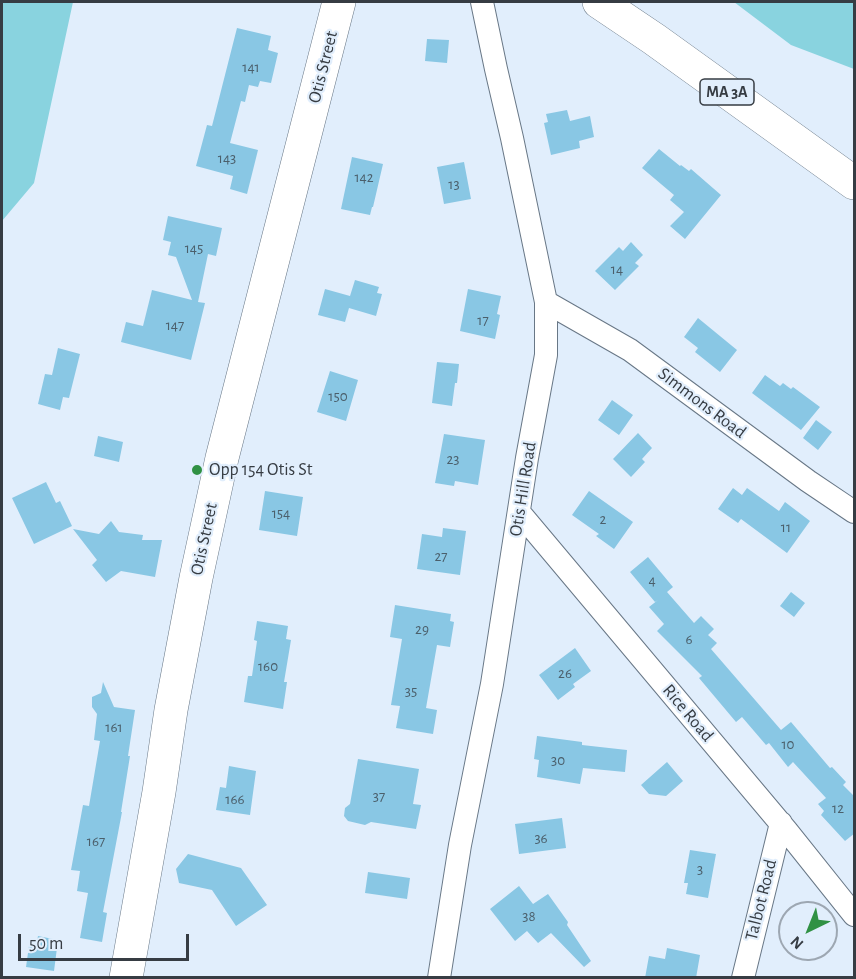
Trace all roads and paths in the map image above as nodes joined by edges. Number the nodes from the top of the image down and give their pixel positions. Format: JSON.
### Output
{"nodes":[{"id":1,"x":339,"y":2,"type":"edge"},
{"id":2,"x":482,"y":2,"type":"edge"},
{"id":3,"x":599,"y":2,"type":"edge"},
{"id":4,"x":855,"y":183,"type":"edge"},
{"id":5,"x":546,"y":302,"type":"junction"},
{"id":6,"x":855,"y":512,"type":"edge"},
{"id":7,"x":519,"y":513,"type":"junction"},
{"id":8,"x":781,"y":823,"type":"junction"},
{"id":9,"x":855,"y":915,"type":"edge"},
{"id":10,"x":126,"y":978,"type":"edge"},
{"id":11,"x":439,"y":978,"type":"edge"},
{"id":12,"x":743,"y":978,"type":"edge"}],
"edges":[{"from":1,"to":10,"type":"street","name":"Otis Street"},
{"from":2,"to":5,"type":"street","name":"Otis Hill Road"},
{"from":3,"to":4,"type":"street","number":"MA 3A"},
{"from":5,"to":6,"type":"street","name":"Simmons Road"},
{"from":5,"to":7,"type":"street","name":"Otis Hill Road"},
{"from":7,"to":8,"type":"street","name":"Rice Road"},
{"from":7,"to":11,"type":"street","name":"Otis Hill Road"},
{"from":8,"to":9,"type":"street","name":"Rice Road"},
{"from":8,"to":12,"type":"street","name":"Talbot Road"}]}
